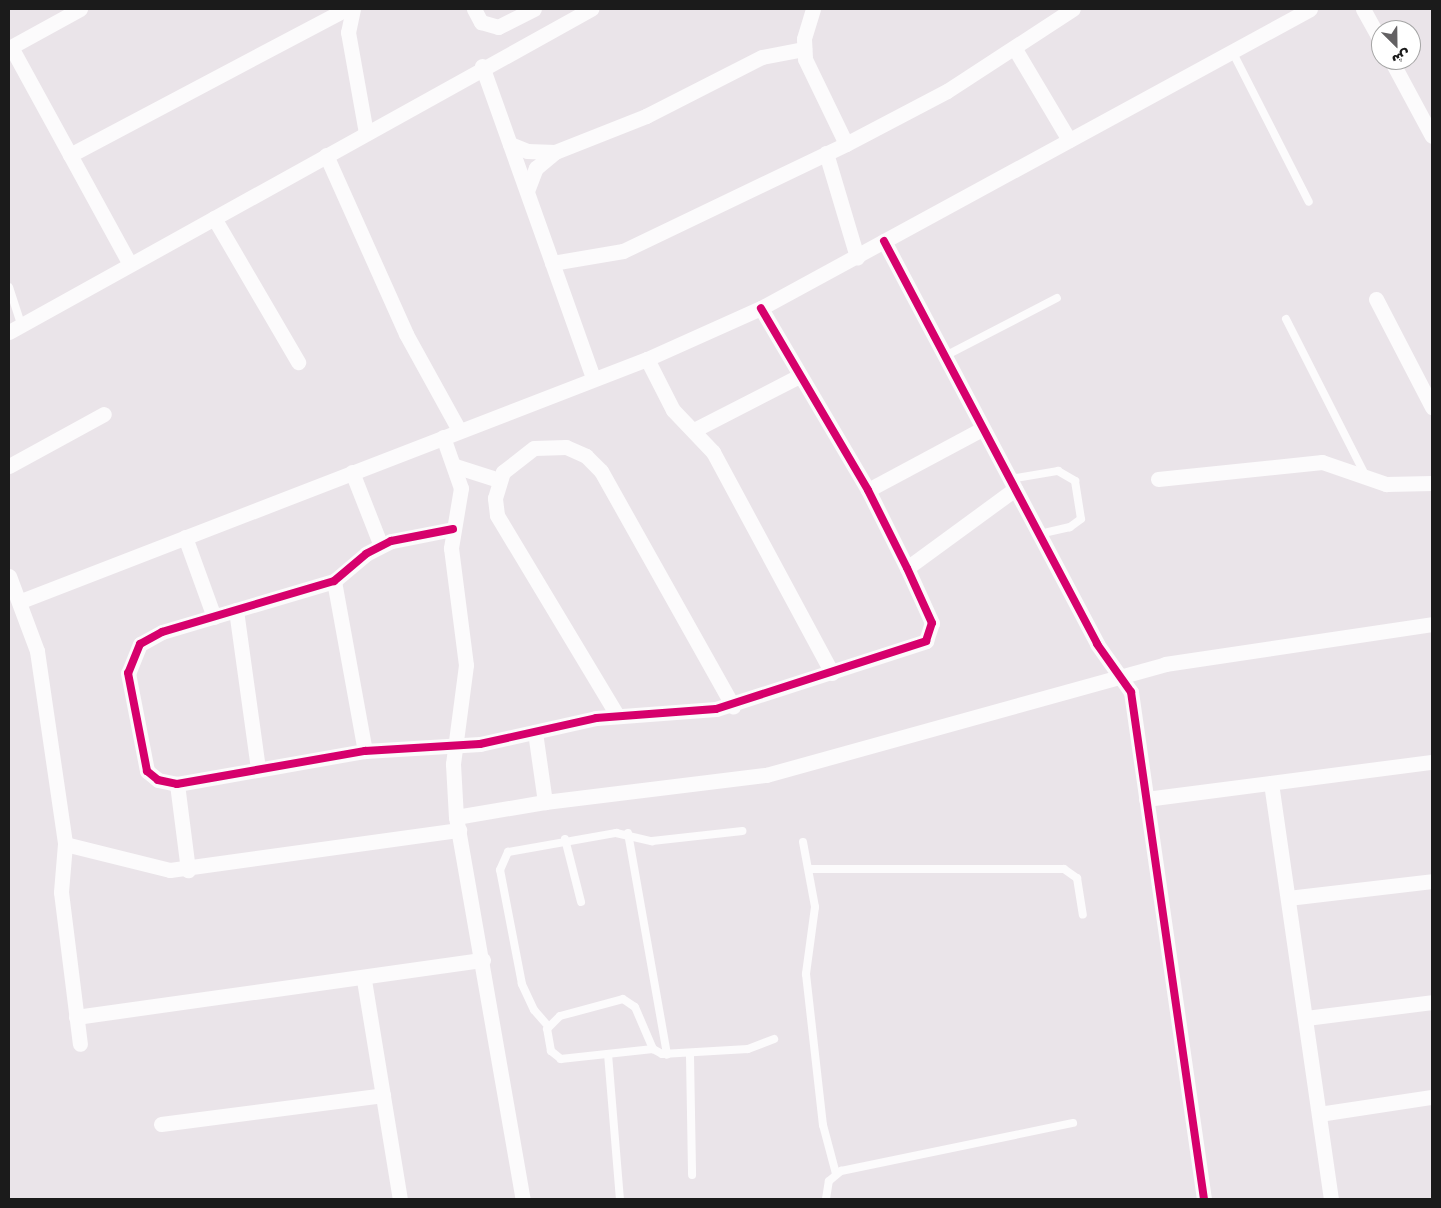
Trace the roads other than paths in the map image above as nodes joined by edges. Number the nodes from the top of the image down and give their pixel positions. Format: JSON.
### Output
{"nodes":[{"id":1,"x":80,"y":9,"type":"edge"},
{"id":2,"x":346,"y":9,"type":"edge"},
{"id":3,"x":354,"y":9,"type":"edge"},
{"id":4,"x":474,"y":9,"type":"edge"},
{"id":5,"x":534,"y":9,"type":"edge"},
{"id":6,"x":590,"y":9,"type":"edge"},
{"id":7,"x":813,"y":9,"type":"edge"},
{"id":8,"x":1073,"y":9,"type":"edge"},
{"id":9,"x":1310,"y":9,"type":"edge"},
{"id":10,"x":1363,"y":9,"type":"edge"},
{"id":11,"x":1371,"y":23,"type":"edge"},
{"id":12,"x":10,"y":47,"type":"edge"},
{"id":13,"x":804,"y":49,"type":"junction"},
{"id":14,"x":1015,"y":50,"type":"junction"},
{"id":15,"x":1232,"y":51,"type":"junction"},
{"id":16,"x":482,"y":66,"type":"junction"},
{"id":17,"x":1396,"y":70,"type":"edge"},
{"id":18,"x":366,"y":133,"type":"junction"},
{"id":19,"x":1432,"y":136,"type":"edge"},
{"id":20,"x":1069,"y":140,"type":"junction"},
{"id":21,"x":510,"y":144,"type":"junction"},
{"id":22,"x":846,"y":144,"type":"junction"},
{"id":23,"x":555,"y":152,"type":"junction"},
{"id":24,"x":826,"y":153,"type":"junction"},
{"id":25,"x":326,"y":155,"type":"junction"},
{"id":26,"x":70,"y":156,"type":"junction"},
{"id":27,"x":527,"y":191,"type":"junction"},
{"id":28,"x":1309,"y":202,"type":"dead end"},
{"id":29,"x":214,"y":218,"type":"junction"},
{"id":30,"x":884,"y":241,"type":"junction"},
{"id":31,"x":857,"y":256,"type":"junction"},
{"id":32,"x":552,"y":263,"type":"junction"},
{"id":33,"x":130,"y":264,"type":"junction"},
{"id":34,"x":9,"y":287,"type":"edge"},
{"id":35,"x":1057,"y":298,"type":"dead end"},
{"id":36,"x":1376,"y":299,"type":"dead end"},
{"id":37,"x":761,"y":308,"type":"junction"},
{"id":38,"x":1286,"y":319,"type":"dead end"},
{"id":39,"x":15,"y":328,"type":"edge"},
{"id":40,"x":944,"y":356,"type":"junction"},
{"id":41,"x":647,"y":359,"type":"junction"},
{"id":42,"x":298,"y":362,"type":"dead end"},
{"id":43,"x":799,"y":376,"type":"junction"},
{"id":44,"x":593,"y":378,"type":"junction"},
{"id":45,"x":1432,"y":407,"type":"edge"},
{"id":46,"x":104,"y":414,"type":"dead end"},
{"id":47,"x":696,"y":429,"type":"junction"},
{"id":48,"x":982,"y":429,"type":"junction"},
{"id":49,"x":459,"y":430,"type":"junction"},
{"id":50,"x":443,"y":437,"type":"junction"},
{"id":51,"x":9,"y":466,"type":"edge"},
{"id":52,"x":455,"y":466,"type":"junction"},
{"id":53,"x":352,"y":472,"type":"junction"},
{"id":54,"x":1365,"y":476,"type":"junction"},
{"id":55,"x":1158,"y":479,"type":"dead end"},
{"id":56,"x":499,"y":480,"type":"junction"},
{"id":57,"x":1432,"y":483,"type":"edge"},
{"id":58,"x":1013,"y":484,"type":"junction"},
{"id":59,"x":868,"y":490,"type":"junction"},
{"id":60,"x":452,"y":529,"type":"junction"},
{"id":61,"x":1039,"y":534,"type":"junction"},
{"id":62,"x":185,"y":537,"type":"junction"},
{"id":63,"x":381,"y":546,"type":"junction"},
{"id":64,"x":907,"y":568,"type":"junction"},
{"id":65,"x":9,"y":576,"type":"edge"},
{"id":66,"x":334,"y":581,"type":"junction"},
{"id":67,"x":21,"y":601,"type":"junction"},
{"id":68,"x":236,"y":610,"type":"junction"},
{"id":69,"x":214,"y":617,"type":"junction"},
{"id":70,"x":1432,"y":624,"type":"edge"},
{"id":71,"x":832,"y":673,"type":"junction"},
{"id":72,"x":1123,"y":675,"type":"junction"},
{"id":73,"x":733,"y":706,"type":"junction"},
{"id":74,"x":618,"y":715,"type":"junction"},
{"id":75,"x":534,"y":732,"type":"junction"},
{"id":76,"x":455,"y":746,"type":"junction"},
{"id":77,"x":365,"y":751,"type":"junction"},
{"id":78,"x":1432,"y":762,"type":"edge"},
{"id":79,"x":258,"y":769,"type":"junction"},
{"id":80,"x":1271,"y":783,"type":"junction"},
{"id":81,"x":177,"y":784,"type":"junction"},
{"id":82,"x":1146,"y":799,"type":"junction"},
{"id":83,"x":545,"y":802,"type":"junction"},
{"id":84,"x":457,"y":824,"type":"junction"},
{"id":85,"x":742,"y":831,"type":"dead end"},
{"id":86,"x":628,"y":833,"type":"junction"},
{"id":87,"x":565,"y":839,"type":"junction"},
{"id":88,"x":803,"y":842,"type":"dead end"},
{"id":89,"x":65,"y":844,"type":"junction"},
{"id":90,"x":810,"y":869,"type":"junction"},
{"id":91,"x":188,"y":870,"type":"junction"},
{"id":92,"x":1432,"y":882,"type":"edge"},
{"id":93,"x":1288,"y":898,"type":"junction"},
{"id":94,"x":581,"y":902,"type":"dead end"},
{"id":95,"x":1083,"y":915,"type":"dead end"},
{"id":96,"x":483,"y":960,"type":"junction"},
{"id":97,"x":364,"y":980,"type":"junction"},
{"id":98,"x":1432,"y":1002,"type":"edge"},
{"id":99,"x":76,"y":1017,"type":"junction"},
{"id":100,"x":1306,"y":1018,"type":"junction"},
{"id":101,"x":548,"y":1026,"type":"junction"},
{"id":102,"x":774,"y":1039,"type":"dead end"},
{"id":103,"x":80,"y":1044,"type":"dead end"},
{"id":104,"x":653,"y":1049,"type":"junction"},
{"id":105,"x":608,"y":1054,"type":"junction"},
{"id":106,"x":667,"y":1055,"type":"junction"},
{"id":107,"x":690,"y":1056,"type":"junction"},
{"id":108,"x":383,"y":1095,"type":"junction"},
{"id":109,"x":1432,"y":1098,"type":"edge"},
{"id":110,"x":1318,"y":1114,"type":"junction"},
{"id":111,"x":1073,"y":1123,"type":"dead end"},
{"id":112,"x":161,"y":1124,"type":"dead end"},
{"id":113,"x":836,"y":1174,"type":"junction"},
{"id":114,"x":692,"y":1175,"type":"dead end"},
{"id":115,"x":400,"y":1199,"type":"edge"},
{"id":116,"x":522,"y":1199,"type":"edge"},
{"id":117,"x":620,"y":1199,"type":"edge"},
{"id":118,"x":826,"y":1199,"type":"edge"},
{"id":119,"x":1204,"y":1199,"type":"edge"},
{"id":120,"x":1331,"y":1199,"type":"edge"}],
"edges":[{"from":1,"to":12,"type":"street"},
{"from":2,"to":26,"type":"street"},
{"from":3,"to":18,"type":"street"},
{"from":4,"to":5,"type":"street"},
{"from":6,"to":16,"type":"street"},
{"from":7,"to":13,"type":"street"},
{"from":8,"to":14,"type":"street"},
{"from":9,"to":15,"type":"street"},
{"from":10,"to":11,"type":"street"},
{"from":12,"to":26,"type":"street"},
{"from":13,"to":22,"type":"street"},
{"from":13,"to":23,"type":"street"},
{"from":14,"to":20,"type":"street"},
{"from":14,"to":22,"type":"street"},
{"from":15,"to":20,"type":"street"},
{"from":15,"to":28,"type":"lane"},
{"from":16,"to":18,"type":"street"},
{"from":16,"to":21,"type":"street"},
{"from":17,"to":19,"type":"street"},
{"from":18,"to":25,"type":"street"},
{"from":20,"to":30,"type":"street"},
{"from":21,"to":23,"type":"street"},
{"from":21,"to":27,"type":"street"},
{"from":22,"to":24,"type":"street"},
{"from":23,"to":27,"type":"street"},
{"from":24,"to":31,"type":"street"},
{"from":24,"to":32,"type":"street"},
{"from":25,"to":29,"type":"street"},
{"from":25,"to":49,"type":"street"},
{"from":26,"to":33,"type":"street"},
{"from":27,"to":32,"type":"street"},
{"from":29,"to":33,"type":"street"},
{"from":29,"to":42,"type":"street"},
{"from":30,"to":31,"type":"street"},
{"from":30,"to":40,"type":"street"},
{"from":31,"to":37,"type":"street"},
{"from":32,"to":44,"type":"street"},
{"from":33,"to":39,"type":"street"},
{"from":34,"to":39,"type":"lane"},
{"from":35,"to":40,"type":"lane"},
{"from":36,"to":45,"type":"street"},
{"from":37,"to":41,"type":"street"},
{"from":37,"to":43,"type":"street"},
{"from":38,"to":54,"type":"lane"},
{"from":40,"to":48,"type":"street"},
{"from":41,"to":44,"type":"street"},
{"from":41,"to":47,"type":"street"},
{"from":43,"to":47,"type":"street"},
{"from":43,"to":59,"type":"street"},
{"from":44,"to":49,"type":"street"},
{"from":46,"to":51,"type":"street"},
{"from":47,"to":71,"type":"street"},
{"from":48,"to":58,"type":"street"},
{"from":48,"to":59,"type":"street"},
{"from":49,"to":50,"type":"street"},
{"from":50,"to":52,"type":"street"},
{"from":50,"to":53,"type":"street"},
{"from":52,"to":56,"type":"street"},
{"from":52,"to":60,"type":"street"},
{"from":53,"to":62,"type":"street"},
{"from":53,"to":63,"type":"street"},
{"from":54,"to":55,"type":"street"},
{"from":54,"to":57,"type":"street"},
{"from":56,"to":73,"type":"street"},
{"from":56,"to":74,"type":"street"},
{"from":58,"to":61,"type":"street"},
{"from":58,"to":61,"type":"lane"},
{"from":58,"to":64,"type":"street"},
{"from":59,"to":64,"type":"street"},
{"from":60,"to":63,"type":"street"},
{"from":60,"to":76,"type":"street"},
{"from":61,"to":72,"type":"street"},
{"from":62,"to":67,"type":"street"},
{"from":62,"to":69,"type":"street"},
{"from":63,"to":66,"type":"street"},
{"from":64,"to":71,"type":"street"},
{"from":65,"to":67,"type":"street"},
{"from":66,"to":68,"type":"street"},
{"from":66,"to":77,"type":"street"},
{"from":67,"to":89,"type":"street"},
{"from":68,"to":69,"type":"street"},
{"from":68,"to":79,"type":"street"},
{"from":69,"to":81,"type":"street"},
{"from":70,"to":72,"type":"street"},
{"from":71,"to":73,"type":"street"},
{"from":72,"to":82,"type":"street"},
{"from":72,"to":83,"type":"street"},
{"from":73,"to":74,"type":"street"},
{"from":74,"to":75,"type":"street"},
{"from":75,"to":76,"type":"street"},
{"from":75,"to":83,"type":"street"},
{"from":76,"to":77,"type":"street"},
{"from":76,"to":84,"type":"street"},
{"from":77,"to":79,"type":"street"},
{"from":78,"to":80,"type":"street"},
{"from":79,"to":81,"type":"street"},
{"from":80,"to":82,"type":"street"},
{"from":80,"to":93,"type":"street"},
{"from":81,"to":91,"type":"street"},
{"from":82,"to":119,"type":"street"},
{"from":83,"to":84,"type":"street"},
{"from":84,"to":91,"type":"street"},
{"from":84,"to":96,"type":"street"},
{"from":85,"to":86,"type":"lane"},
{"from":86,"to":87,"type":"lane"},
{"from":86,"to":106,"type":"lane"},
{"from":87,"to":94,"type":"lane"},
{"from":87,"to":101,"type":"lane"},
{"from":88,"to":90,"type":"lane"},
{"from":89,"to":91,"type":"street"},
{"from":89,"to":99,"type":"street"},
{"from":90,"to":95,"type":"lane"},
{"from":90,"to":113,"type":"lane"},
{"from":92,"to":93,"type":"street"},
{"from":93,"to":100,"type":"street"},
{"from":96,"to":97,"type":"street"},
{"from":96,"to":116,"type":"street"},
{"from":97,"to":99,"type":"street"},
{"from":97,"to":108,"type":"street"},
{"from":98,"to":100,"type":"street"},
{"from":99,"to":103,"type":"street"},
{"from":100,"to":110,"type":"street"},
{"from":101,"to":104,"type":"lane"},
{"from":101,"to":105,"type":"lane"},
{"from":102,"to":107,"type":"lane"},
{"from":104,"to":105,"type":"lane"},
{"from":104,"to":106,"type":"lane"},
{"from":105,"to":117,"type":"lane"},
{"from":106,"to":107,"type":"lane"},
{"from":107,"to":114,"type":"lane"},
{"from":108,"to":112,"type":"street"},
{"from":108,"to":115,"type":"street"},
{"from":109,"to":110,"type":"street"},
{"from":110,"to":120,"type":"street"},
{"from":111,"to":113,"type":"lane"},
{"from":113,"to":118,"type":"lane"}]}
